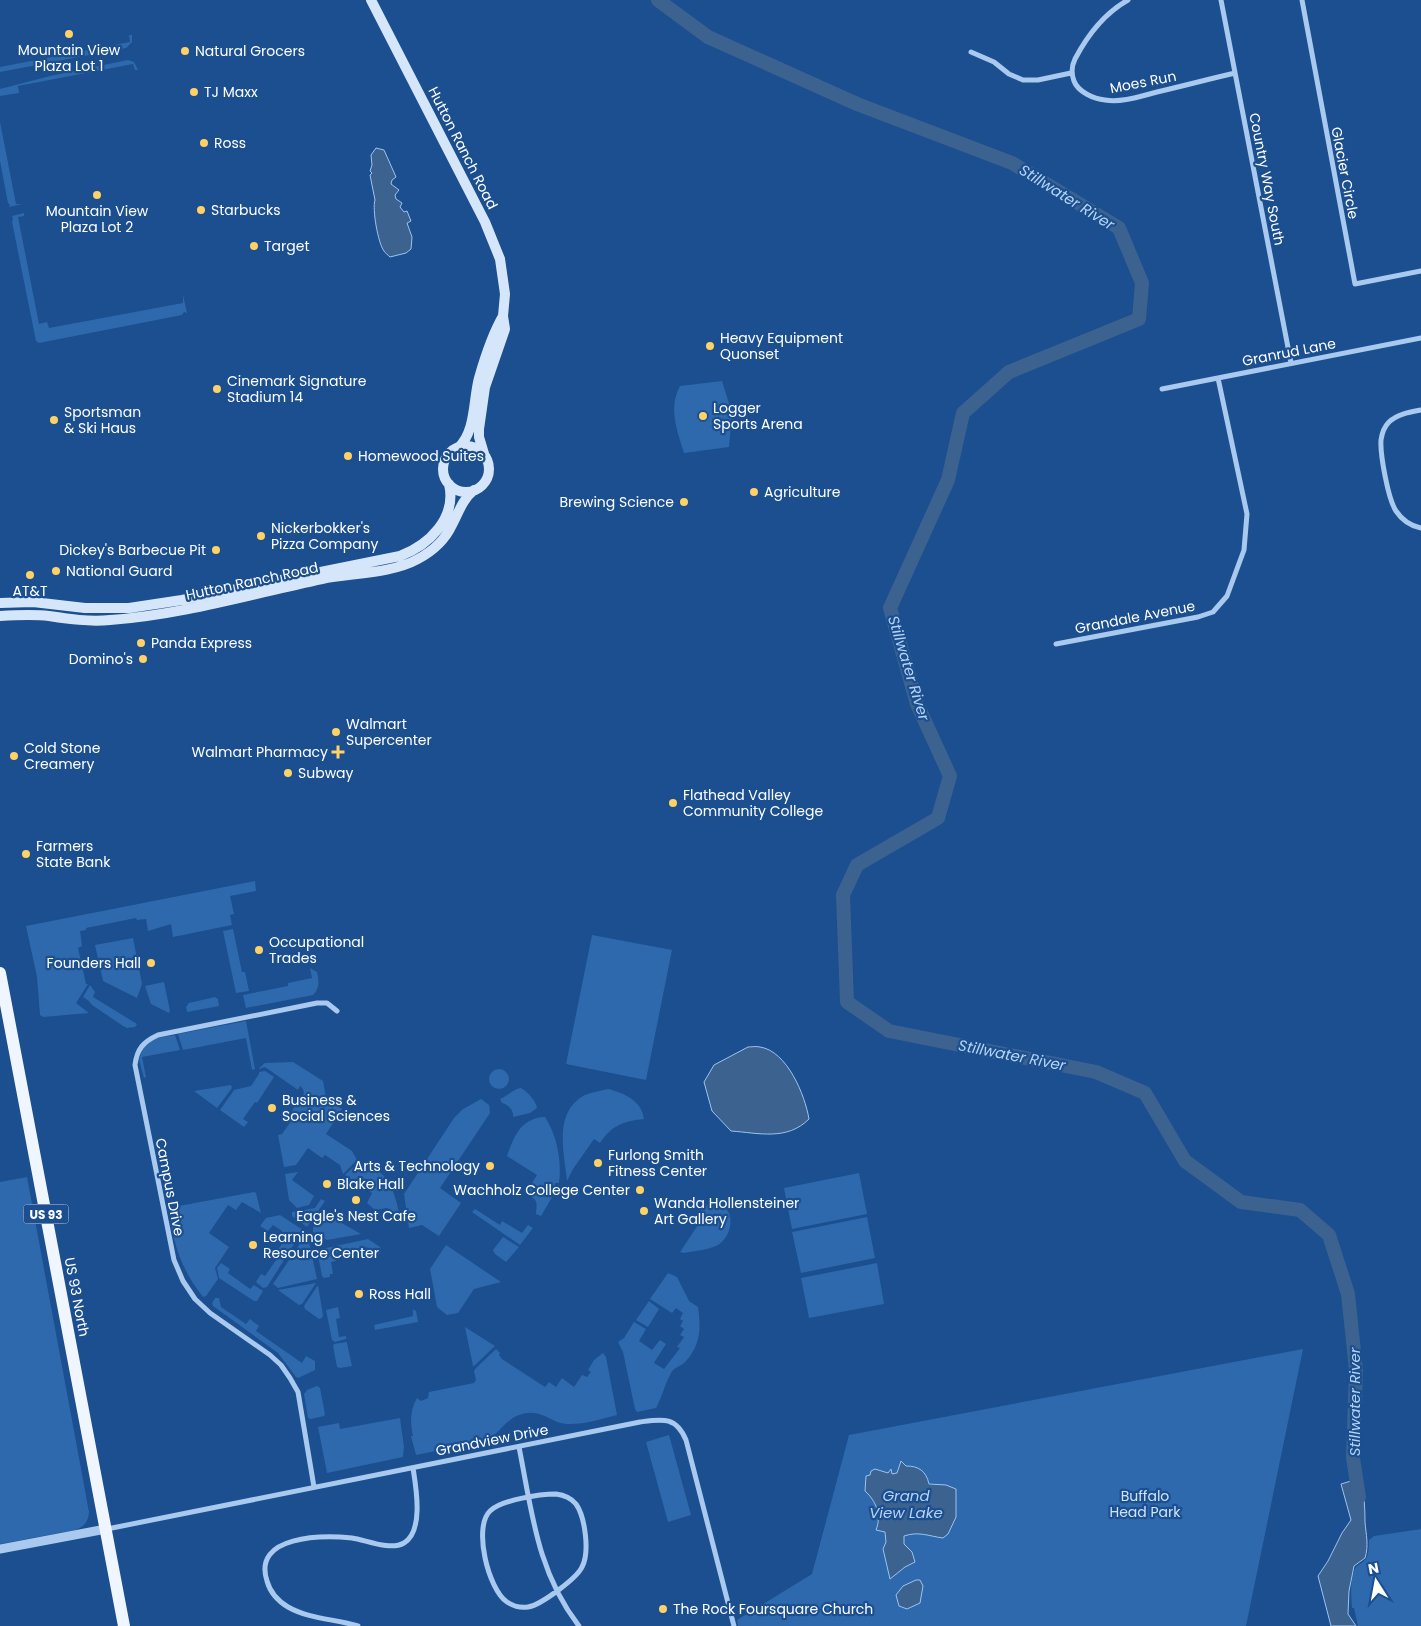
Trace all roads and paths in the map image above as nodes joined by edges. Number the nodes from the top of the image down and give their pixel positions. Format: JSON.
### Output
{"nodes":[{"id":1,"x":372,"y":0,"type":"edge"},
{"id":2,"x":1128,"y":0,"type":"edge"},
{"id":3,"x":1221,"y":0,"type":"edge"},
{"id":4,"x":1302,"y":0,"type":"edge"},
{"id":5,"x":971,"y":52,"type":"dead end"},
{"id":6,"x":1071,"y":73,"type":"junction"},
{"id":7,"x":1235,"y":73,"type":"junction"},
{"id":8,"x":1421,"y":272,"type":"edge"},
{"id":9,"x":503,"y":316,"type":"junction"},
{"id":10,"x":1421,"y":338,"type":"edge"},
{"id":11,"x":1291,"y":363,"type":"junction"},
{"id":12,"x":1218,"y":378,"type":"junction"},
{"id":13,"x":1162,"y":389,"type":"dead end"},
{"id":14,"x":1421,"y":410,"type":"edge"},
{"id":15,"x":458,"y":448,"type":"junction"},
{"id":16,"x":485,"y":458,"type":"junction"},
{"id":17,"x":449,"y":484,"type":"junction"},
{"id":18,"x":474,"y":490,"type":"junction"},
{"id":19,"x":1421,"y":528,"type":"edge"},
{"id":20,"x":0,"y":603,"type":"edge"},
{"id":21,"x":0,"y":616,"type":"edge"},
{"id":22,"x":1056,"y":644,"type":"dead end"},
{"id":23,"x":0,"y":973,"type":"edge"},
{"id":24,"x":337,"y":1011,"type":"dead end"},
{"id":25,"x":519,"y":1447,"type":"junction"},
{"id":26,"x":413,"y":1468,"type":"junction"},
{"id":27,"x":314,"y":1487,"type":"junction"},
{"id":28,"x":529,"y":1498,"type":"junction"},
{"id":29,"x":106,"y":1529,"type":"junction"},
{"id":30,"x":0,"y":1549,"type":"edge"},
{"id":31,"x":556,"y":1591,"type":"junction"},
{"id":32,"x":124,"y":1626,"type":"edge"},
{"id":33,"x":358,"y":1626,"type":"edge"},
{"id":34,"x":579,"y":1626,"type":"edge"},
{"id":35,"x":734,"y":1626,"type":"edge"}],
"edges":[{"from":1,"to":9,"type":"main road","name":"Hutton Ranch Road"},
{"from":2,"to":6,"type":"street"},
{"from":3,"to":7,"type":"street","name":"Country Way South"},
{"from":4,"to":8,"type":"street","name":"Glacier Circle"},
{"from":5,"to":6,"type":"street"},
{"from":6,"to":7,"type":"street","name":"Moes Run"},
{"from":7,"to":11,"type":"street","name":"Country Way South"},
{"from":9,"to":15,"type":"main road","name":"Hutton Ranch Road"},
{"from":9,"to":16,"type":"main road","name":"Hutton Ranch Road"},
{"from":10,"to":11,"type":"street","name":"Granrud Lane"},
{"from":11,"to":12,"type":"street","name":"Granrud Lane"},
{"from":12,"to":13,"type":"street","name":"Granrud Lane"},
{"from":12,"to":22,"type":"street","name":"Grandale Avenue"},
{"from":14,"to":19,"type":"street"},
{"from":15,"to":16,"type":"main road"},
{"from":15,"to":17,"type":"main road"},
{"from":16,"to":18,"type":"main road"},
{"from":17,"to":18,"type":"main road"},
{"from":17,"to":20,"type":"main road","name":"Hutton Ranch Road"},
{"from":18,"to":21,"type":"main road","name":"Hutton Ranch Road"},
{"from":23,"to":29,"type":"main road","name":"US 93 North","number":"US 93"},
{"from":24,"to":27,"type":"street","name":"Campus Drive"},
{"from":25,"to":26,"type":"street","name":"Grandview Drive"},
{"from":25,"to":28,"type":"street"},
{"from":25,"to":35,"type":"street","name":"Grandview Drive"},
{"from":26,"to":27,"type":"street","name":"Grandview Drive"},
{"from":26,"to":33,"type":"street"},
{"from":27,"to":29,"type":"street","name":"Grandview Drive"},
{"from":28,"to":31,"type":"street"},
{"from":28,"to":31,"type":"street"},
{"from":28,"to":31,"type":"street"},
{"from":29,"to":30,"type":"street"},
{"from":29,"to":32,"type":"main road","name":"US 93 North","number":"US 93"},
{"from":31,"to":34,"type":"street"}]}
